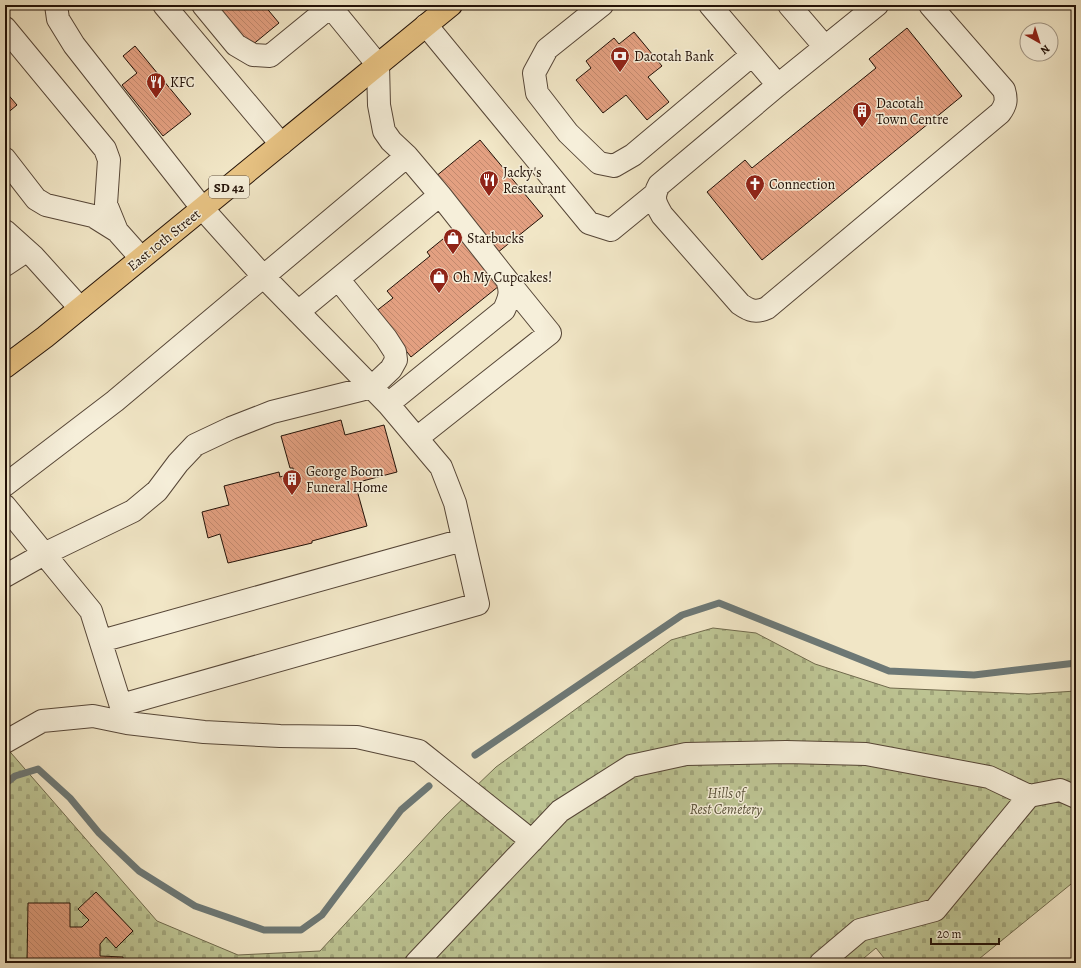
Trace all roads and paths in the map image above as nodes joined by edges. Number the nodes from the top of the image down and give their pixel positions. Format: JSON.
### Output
{"nodes":[{"id":1,"x":56,"y":5,"type":"edge"},
{"id":2,"x":164,"y":5,"type":"edge"},
{"id":3,"x":203,"y":5,"type":"edge"},
{"id":4,"x":451,"y":5,"type":"edge"},
{"id":5,"x":602,"y":5,"type":"edge"},
{"id":6,"x":710,"y":5,"type":"edge"},
{"id":7,"x":789,"y":5,"type":"edge"},
{"id":8,"x":877,"y":5,"type":"edge"},
{"id":9,"x":930,"y":5,"type":"edge"},
{"id":10,"x":329,"y":6,"type":"edge"},
{"id":11,"x":426,"y":26,"type":"junction"},
{"id":12,"x":5,"y":28,"type":"edge"},
{"id":13,"x":825,"y":47,"type":"junction"},
{"id":14,"x":752,"y":55,"type":"junction"},
{"id":15,"x":378,"y":65,"type":"junction"},
{"id":16,"x":778,"y":85,"type":"junction"},
{"id":17,"x":281,"y":144,"type":"junction"},
{"id":18,"x":407,"y":156,"type":"junction"},
{"id":19,"x":5,"y":159,"type":"edge"},
{"id":20,"x":654,"y":194,"type":"junction"},
{"id":21,"x":440,"y":195,"type":"junction"},
{"id":22,"x":202,"y":208,"type":"junction"},
{"id":23,"x":5,"y":231,"type":"edge"},
{"id":24,"x":116,"y":231,"type":"junction"},
{"id":25,"x":26,"y":251,"type":"junction"},
{"id":26,"x":141,"y":258,"type":"junction"},
{"id":27,"x":5,"y":265,"type":"edge"},
{"id":28,"x":263,"y":276,"type":"junction"},
{"id":29,"x":338,"y":279,"type":"junction"},
{"id":30,"x":507,"y":280,"type":"junction"},
{"id":31,"x":80,"y":308,"type":"junction"},
{"id":32,"x":298,"y":312,"type":"junction"},
{"id":33,"x":5,"y":367,"type":"edge"},
{"id":34,"x":372,"y":387,"type":"junction"},
{"id":35,"x":388,"y":404,"type":"junction"},
{"id":36,"x":417,"y":438,"type":"junction"},
{"id":37,"x":5,"y":485,"type":"edge"},
{"id":38,"x":5,"y":506,"type":"edge"},
{"id":39,"x":463,"y":540,"type":"junction"},
{"id":40,"x":44,"y":554,"type":"junction"},
{"id":41,"x":5,"y":576,"type":"edge"},
{"id":42,"x":101,"y":641,"type":"junction"},
{"id":43,"x":124,"y":714,"type":"junction"},
{"id":44,"x":5,"y":742,"type":"edge"},
{"id":45,"x":1029,"y":796,"type":"junction"},
{"id":46,"x":1076,"y":797,"type":"edge"},
{"id":47,"x":532,"y":841,"type":"junction"},
{"id":48,"x":416,"y":963,"type":"edge"},
{"id":49,"x":820,"y":963,"type":"edge"}],
"edges":[{"from":1,"to":22,"type":"lane"},
{"from":2,"to":17,"type":"lane"},
{"from":3,"to":10,"type":"lane"},
{"from":4,"to":11,"type":"main road","name":"East 10th Street","number":"SD 42"},
{"from":5,"to":14,"type":"lane"},
{"from":6,"to":14,"type":"lane"},
{"from":7,"to":13,"type":"lane"},
{"from":8,"to":13,"type":"lane"},
{"from":9,"to":20,"type":"lane"},
{"from":10,"to":15,"type":"lane"},
{"from":11,"to":15,"type":"main road","name":"East 10th Street","number":"SD 42"},
{"from":11,"to":20,"type":"lane"},
{"from":12,"to":24,"type":"lane"},
{"from":13,"to":16,"type":"lane"},
{"from":14,"to":16,"type":"lane"},
{"from":15,"to":17,"type":"main road","name":"East 10th Street","number":"SD 42"},
{"from":15,"to":18,"type":"lane"},
{"from":16,"to":20,"type":"lane"},
{"from":17,"to":22,"type":"main road","name":"East 10th Street","number":"SD 42"},
{"from":18,"to":21,"type":"lane"},
{"from":18,"to":28,"type":"lane"},
{"from":19,"to":24,"type":"lane"},
{"from":21,"to":29,"type":"lane"},
{"from":21,"to":30,"type":"lane"},
{"from":22,"to":26,"type":"main road","name":"East 10th Street","number":"SD 42"},
{"from":22,"to":28,"type":"lane"},
{"from":23,"to":25,"type":"lane"},
{"from":24,"to":26,"type":"lane"},
{"from":25,"to":27,"type":"lane"},
{"from":25,"to":31,"type":"lane"},
{"from":26,"to":31,"type":"main road","name":"East 10th Street","number":"SD 42"},
{"from":28,"to":32,"type":"lane"},
{"from":28,"to":37,"type":"lane"},
{"from":29,"to":32,"type":"lane"},
{"from":29,"to":34,"type":"lane"},
{"from":30,"to":35,"type":"lane"},
{"from":30,"to":36,"type":"lane"},
{"from":31,"to":33,"type":"main road","name":"East 10th Street","number":"SD 42"},
{"from":32,"to":34,"type":"lane"},
{"from":34,"to":35,"type":"lane"},
{"from":34,"to":40,"type":"lane"},
{"from":35,"to":36,"type":"lane"},
{"from":36,"to":39,"type":"lane"},
{"from":38,"to":40,"type":"lane"},
{"from":39,"to":42,"type":"lane"},
{"from":39,"to":43,"type":"lane"},
{"from":40,"to":41,"type":"lane"},
{"from":40,"to":42,"type":"lane"},
{"from":42,"to":43,"type":"lane"},
{"from":43,"to":44,"type":"lane"},
{"from":43,"to":47,"type":"lane"},
{"from":45,"to":46,"type":"lane"},
{"from":45,"to":47,"type":"lane"},
{"from":45,"to":49,"type":"lane"},
{"from":47,"to":48,"type":"lane"}]}
